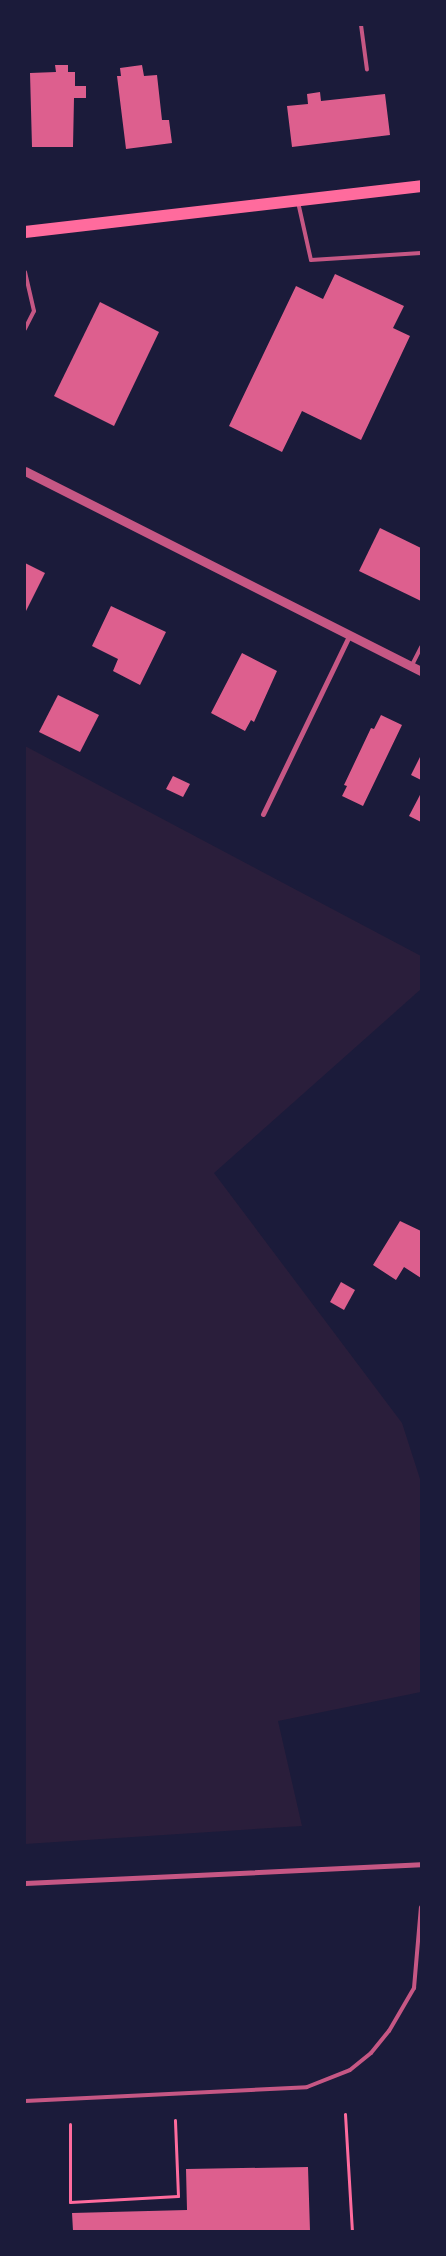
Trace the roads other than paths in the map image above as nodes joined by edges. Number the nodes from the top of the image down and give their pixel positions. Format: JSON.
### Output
{"nodes":[{"id":1,"x":361,"y":25,"type":"edge"},
{"id":2,"x":367,"y":70,"type":"dead end"},
{"id":3,"x":421,"y":186,"type":"edge"},
{"id":4,"x":298,"y":200,"type":"junction"},
{"id":5,"x":25,"y":232,"type":"edge"},
{"id":6,"x":421,"y":253,"type":"edge"},
{"id":7,"x":25,"y":272,"type":"edge"},
{"id":8,"x":25,"y":330,"type":"edge"},
{"id":9,"x":25,"y":471,"type":"edge"},
{"id":10,"x":349,"y":636,"type":"junction"},
{"id":11,"x":421,"y":647,"type":"edge"},
{"id":12,"x":412,"y":666,"type":"junction"},
{"id":13,"x":421,"y":671,"type":"edge"},
{"id":14,"x":263,"y":814,"type":"dead end"},
{"id":15,"x":421,"y":1864,"type":"edge"},
{"id":16,"x":25,"y":1883,"type":"edge"},
{"id":17,"x":421,"y":1907,"type":"edge"},
{"id":18,"x":25,"y":2101,"type":"edge"}],
"edges":[{"from":1,"to":2,"type":"lane"},
{"from":3,"to":4,"type":"main road"},
{"from":4,"to":5,"type":"main road"},
{"from":4,"to":6,"type":"lane"},
{"from":7,"to":8,"type":"lane"},
{"from":9,"to":10,"type":"street"},
{"from":10,"to":12,"type":"street"},
{"from":10,"to":14,"type":"street"},
{"from":11,"to":12,"type":"lane"},
{"from":12,"to":13,"type":"street"},
{"from":15,"to":16,"type":"street"},
{"from":17,"to":18,"type":"lane"}]}
